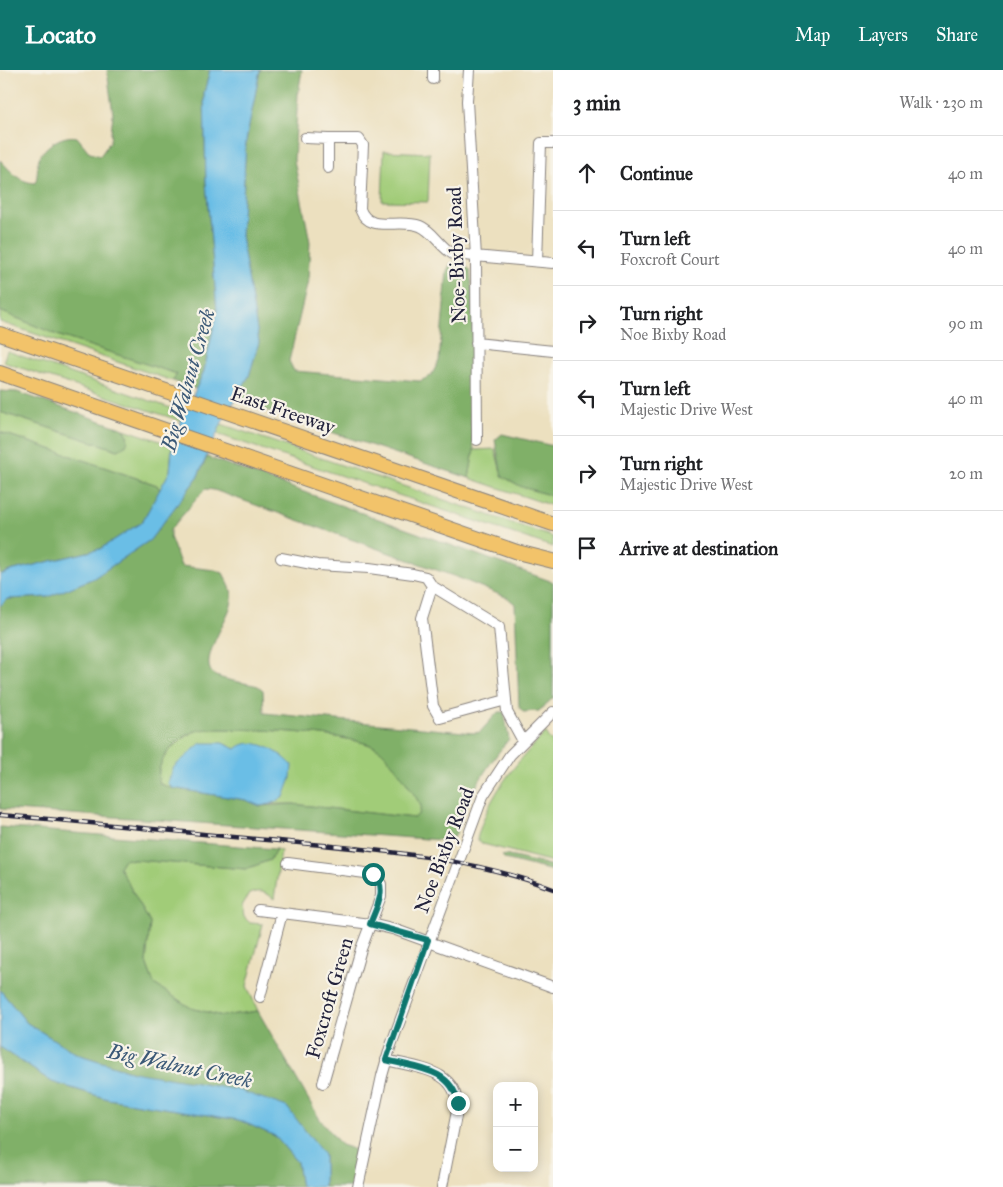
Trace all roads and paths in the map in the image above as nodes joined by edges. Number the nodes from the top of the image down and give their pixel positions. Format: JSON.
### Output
{"nodes":[{"id":1,"x":469,"y":70,"type":"edge"},
{"id":2,"x":305,"y":138,"type":"dead end"},
{"id":3,"x":328,"y":139,"type":"junction"},
{"id":4,"x":553,"y":143,"type":"edge"},
{"id":5,"x":328,"y":168,"type":"dead end"},
{"id":6,"x":476,"y":257,"type":"junction"},
{"id":7,"x":537,"y":262,"type":"junction"},
{"id":8,"x":553,"y":263,"type":"edge"},
{"id":9,"x":0,"y":334,"type":"edge"},
{"id":10,"x":476,"y":343,"type":"junction"},
{"id":11,"x":553,"y":351,"type":"edge"},
{"id":12,"x":0,"y":373,"type":"edge"},
{"id":13,"x":477,"y":440,"type":"dead end"},
{"id":14,"x":553,"y":524,"type":"edge"},
{"id":15,"x":516,"y":552,"type":"junction"},
{"id":16,"x":281,"y":558,"type":"dead end"},
{"id":17,"x":553,"y":561,"type":"edge"},
{"id":18,"x":553,"y":567,"type":"edge"},
{"id":19,"x":432,"y":586,"type":"junction"},
{"id":20,"x":506,"y":700,"type":"junction"},
{"id":21,"x":553,"y":712,"type":"edge"},
{"id":22,"x":525,"y":739,"type":"junction"},
{"id":23,"x":288,"y":862,"type":"dead end"},
{"id":24,"x":258,"y":910,"type":"dead end"},
{"id":25,"x":282,"y":913,"type":"junction"},
{"id":26,"x":370,"y":924,"type":"junction"},
{"id":27,"x":428,"y":940,"type":"junction"},
{"id":28,"x":553,"y":987,"type":"edge"},
{"id":29,"x":260,"y":997,"type":"dead end"},
{"id":30,"x":386,"y":1060,"type":"junction"},
{"id":31,"x":323,"y":1083,"type":"dead end"},
{"id":32,"x":358,"y":1187,"type":"edge"},
{"id":33,"x":442,"y":1187,"type":"edge"}],
"edges":[{"from":1,"to":6,"type":"street","name":"Noe-Bixby Road"},
{"from":2,"to":3,"type":"street"},
{"from":3,"to":5,"type":"street"},
{"from":3,"to":6,"type":"street"},
{"from":4,"to":7,"type":"street"},
{"from":6,"to":7,"type":"street"},
{"from":6,"to":10,"type":"street","name":"Noe-Bixby Road"},
{"from":7,"to":8,"type":"street"},
{"from":9,"to":14,"type":"highway","name":"East Freeway"},
{"from":10,"to":11,"type":"street"},
{"from":10,"to":13,"type":"street","name":"Noe-Bixby Road"},
{"from":12,"to":15,"type":"highway"},
{"from":15,"to":17,"type":"highway"},
{"from":15,"to":18,"type":"highway"},
{"from":16,"to":19,"type":"street"},
{"from":19,"to":20,"type":"street"},
{"from":19,"to":20,"type":"street"},
{"from":20,"to":22,"type":"street"},
{"from":21,"to":22,"type":"street","name":"Noe Bixby Road"},
{"from":22,"to":27,"type":"street","name":"Noe Bixby Road"},
{"from":23,"to":26,"type":"street","name":"Foxcroft Green"},
{"from":24,"to":25,"type":"street"},
{"from":25,"to":26,"type":"street"},
{"from":25,"to":29,"type":"street"},
{"from":26,"to":27,"type":"street"},
{"from":26,"to":31,"type":"street","name":"Foxcroft Green"},
{"from":27,"to":28,"type":"street"},
{"from":27,"to":30,"type":"street","name":"Noe Bixby Road"},
{"from":30,"to":32,"type":"street","name":"Noe Bixby Road"},
{"from":30,"to":33,"type":"street"}]}
